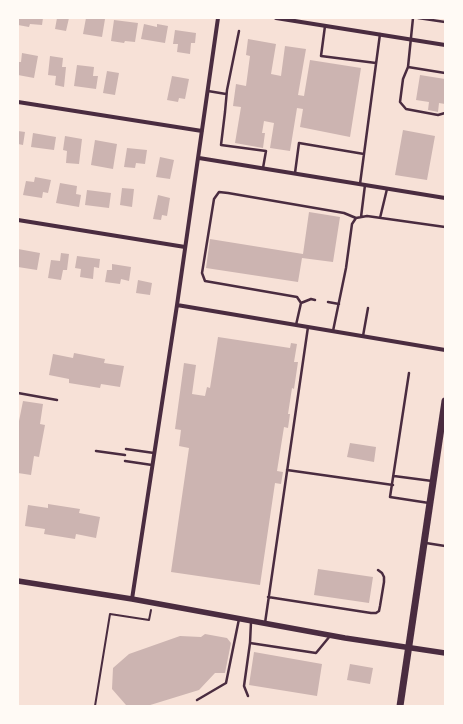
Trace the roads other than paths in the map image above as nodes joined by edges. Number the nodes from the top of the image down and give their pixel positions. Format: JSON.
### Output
{"nodes":[{"id":1,"x":218,"y":18,"type":"edge"},
{"id":2,"x":276,"y":18,"type":"edge"},
{"id":3,"x":414,"y":18,"type":"edge"},
{"id":4,"x":418,"y":18,"type":"edge"},
{"id":5,"x":445,"y":22,"type":"edge"},
{"id":6,"x":325,"y":26,"type":"junction"},
{"id":7,"x":238,"y":31,"type":"dead end"},
{"id":8,"x":380,"y":34,"type":"junction"},
{"id":9,"x":412,"y":40,"type":"junction"},
{"id":10,"x":445,"y":45,"type":"edge"},
{"id":11,"x":376,"y":63,"type":"junction"},
{"id":12,"x":408,"y":67,"type":"junction"},
{"id":13,"x":445,"y":73,"type":"edge"},
{"id":14,"x":208,"y":91,"type":"junction"},
{"id":15,"x":226,"y":94,"type":"junction"},
{"id":16,"x":18,"y":102,"type":"edge"},
{"id":17,"x":445,"y":114,"type":"edge"},
{"id":18,"x":202,"y":131,"type":"junction"},
{"id":19,"x":364,"y":154,"type":"junction"},
{"id":20,"x":199,"y":158,"type":"junction"},
{"id":21,"x":263,"y":168,"type":"junction"},
{"id":22,"x":295,"y":173,"type":"junction"},
{"id":23,"x":360,"y":184,"type":"junction"},
{"id":24,"x":365,"y":185,"type":"junction"},
{"id":25,"x":387,"y":188,"type":"junction"},
{"id":26,"x":445,"y":198,"type":"edge"},
{"id":27,"x":356,"y":218,"type":"junction"},
{"id":28,"x":361,"y":218,"type":"junction"},
{"id":29,"x":380,"y":218,"type":"junction"},
{"id":30,"x":18,"y":220,"type":"edge"},
{"id":31,"x":445,"y":227,"type":"edge"},
{"id":32,"x":185,"y":247,"type":"junction"},
{"id":33,"x":316,"y":300,"type":"dead end"},
{"id":34,"x":328,"y":302,"type":"dead end"},
{"id":35,"x":301,"y":303,"type":"junction"},
{"id":36,"x":339,"y":304,"type":"junction"},
{"id":37,"x":177,"y":305,"type":"junction"},
{"id":38,"x":368,"y":308,"type":"dead end"},
{"id":39,"x":296,"y":325,"type":"junction"},
{"id":40,"x":308,"y":327,"type":"junction"},
{"id":41,"x":334,"y":331,"type":"junction"},
{"id":42,"x":363,"y":336,"type":"junction"},
{"id":43,"x":445,"y":350,"type":"edge"},
{"id":44,"x":409,"y":373,"type":"dead end"},
{"id":45,"x":18,"y":393,"type":"edge"},
{"id":46,"x":57,"y":400,"type":"dead end"},
{"id":47,"x":445,"y":400,"type":"edge"},
{"id":48,"x":126,"y":449,"type":"dead end"},
{"id":49,"x":96,"y":451,"type":"dead end"},
{"id":50,"x":154,"y":453,"type":"junction"},
{"id":51,"x":125,"y":455,"type":"dead end"},
{"id":52,"x":125,"y":461,"type":"dead end"},
{"id":53,"x":152,"y":465,"type":"junction"},
{"id":54,"x":287,"y":470,"type":"junction"},
{"id":55,"x":394,"y":476,"type":"junction"},
{"id":56,"x":433,"y":481,"type":"junction"},
{"id":57,"x":392,"y":485,"type":"junction"},
{"id":58,"x":430,"y":503,"type":"junction"},
{"id":59,"x":424,"y":543,"type":"junction"},
{"id":60,"x":445,"y":546,"type":"edge"},
{"id":61,"x":378,"y":570,"type":"dead end"},
{"id":62,"x":18,"y":581,"type":"edge"},
{"id":63,"x":268,"y":597,"type":"junction"},
{"id":64,"x":132,"y":599,"type":"junction"},
{"id":65,"x":239,"y":618,"type":"junction"},
{"id":66,"x":251,"y":621,"type":"junction"},
{"id":67,"x":264,"y":623,"type":"junction"},
{"id":68,"x":331,"y":635,"type":"junction"},
{"id":69,"x":250,"y":643,"type":"junction"},
{"id":70,"x":408,"y":648,"type":"junction"},
{"id":71,"x":445,"y":654,"type":"edge"},
{"id":72,"x":248,"y":696,"type":"dead end"},
{"id":73,"x":197,"y":700,"type":"dead end"},
{"id":74,"x":400,"y":706,"type":"edge"}],
"edges":[{"from":1,"to":14,"type":"street"},
{"from":2,"to":6,"type":"street"},
{"from":3,"to":9,"type":"lane"},
{"from":4,"to":5,"type":"lane"},
{"from":6,"to":8,"type":"street"},
{"from":6,"to":11,"type":"lane"},
{"from":7,"to":15,"type":"lane"},
{"from":8,"to":9,"type":"street"},
{"from":8,"to":11,"type":"lane"},
{"from":9,"to":10,"type":"street"},
{"from":9,"to":12,"type":"lane"},
{"from":11,"to":19,"type":"lane"},
{"from":12,"to":13,"type":"lane"},
{"from":12,"to":17,"type":"lane"},
{"from":14,"to":15,"type":"lane"},
{"from":14,"to":18,"type":"street"},
{"from":15,"to":21,"type":"lane"},
{"from":16,"to":18,"type":"street"},
{"from":18,"to":20,"type":"street"},
{"from":19,"to":22,"type":"lane"},
{"from":19,"to":23,"type":"lane"},
{"from":20,"to":21,"type":"street"},
{"from":20,"to":32,"type":"street"},
{"from":21,"to":22,"type":"street"},
{"from":22,"to":23,"type":"street"},
{"from":23,"to":24,"type":"street"},
{"from":24,"to":25,"type":"street"},
{"from":24,"to":28,"type":"lane"},
{"from":25,"to":26,"type":"street"},
{"from":25,"to":29,"type":"lane"},
{"from":27,"to":28,"type":"lane"},
{"from":27,"to":35,"type":"lane"},
{"from":27,"to":36,"type":"lane"},
{"from":28,"to":29,"type":"lane"},
{"from":29,"to":31,"type":"lane"},
{"from":30,"to":32,"type":"street"},
{"from":32,"to":37,"type":"street"},
{"from":33,"to":35,"type":"lane"},
{"from":34,"to":36,"type":"lane"},
{"from":35,"to":39,"type":"lane"},
{"from":36,"to":41,"type":"lane"},
{"from":37,"to":39,"type":"street"},
{"from":37,"to":50,"type":"street"},
{"from":38,"to":42,"type":"lane"},
{"from":39,"to":40,"type":"street"},
{"from":40,"to":41,"type":"street"},
{"from":40,"to":54,"type":"lane"},
{"from":41,"to":42,"type":"street"},
{"from":42,"to":43,"type":"street"},
{"from":44,"to":55,"type":"lane"},
{"from":45,"to":46,"type":"lane"},
{"from":47,"to":56,"type":"main road"},
{"from":48,"to":50,"type":"lane"},
{"from":49,"to":51,"type":"lane"},
{"from":50,"to":53,"type":"street"},
{"from":52,"to":53,"type":"lane"},
{"from":53,"to":64,"type":"street"},
{"from":54,"to":57,"type":"lane"},
{"from":54,"to":63,"type":"lane"},
{"from":55,"to":56,"type":"lane"},
{"from":55,"to":57,"type":"lane"},
{"from":56,"to":58,"type":"main road"},
{"from":57,"to":58,"type":"lane"},
{"from":58,"to":59,"type":"main road"},
{"from":59,"to":60,"type":"lane"},
{"from":59,"to":70,"type":"main road"},
{"from":61,"to":63,"type":"lane"},
{"from":62,"to":64,"type":"street"},
{"from":63,"to":67,"type":"lane"},
{"from":64,"to":65,"type":"street"},
{"from":65,"to":66,"type":"street"},
{"from":65,"to":73,"type":"lane"},
{"from":66,"to":67,"type":"street"},
{"from":66,"to":69,"type":"lane"},
{"from":67,"to":68,"type":"street"},
{"from":68,"to":69,"type":"lane"},
{"from":68,"to":70,"type":"street"},
{"from":69,"to":72,"type":"lane"},
{"from":70,"to":71,"type":"street"},
{"from":70,"to":74,"type":"main road"}]}
